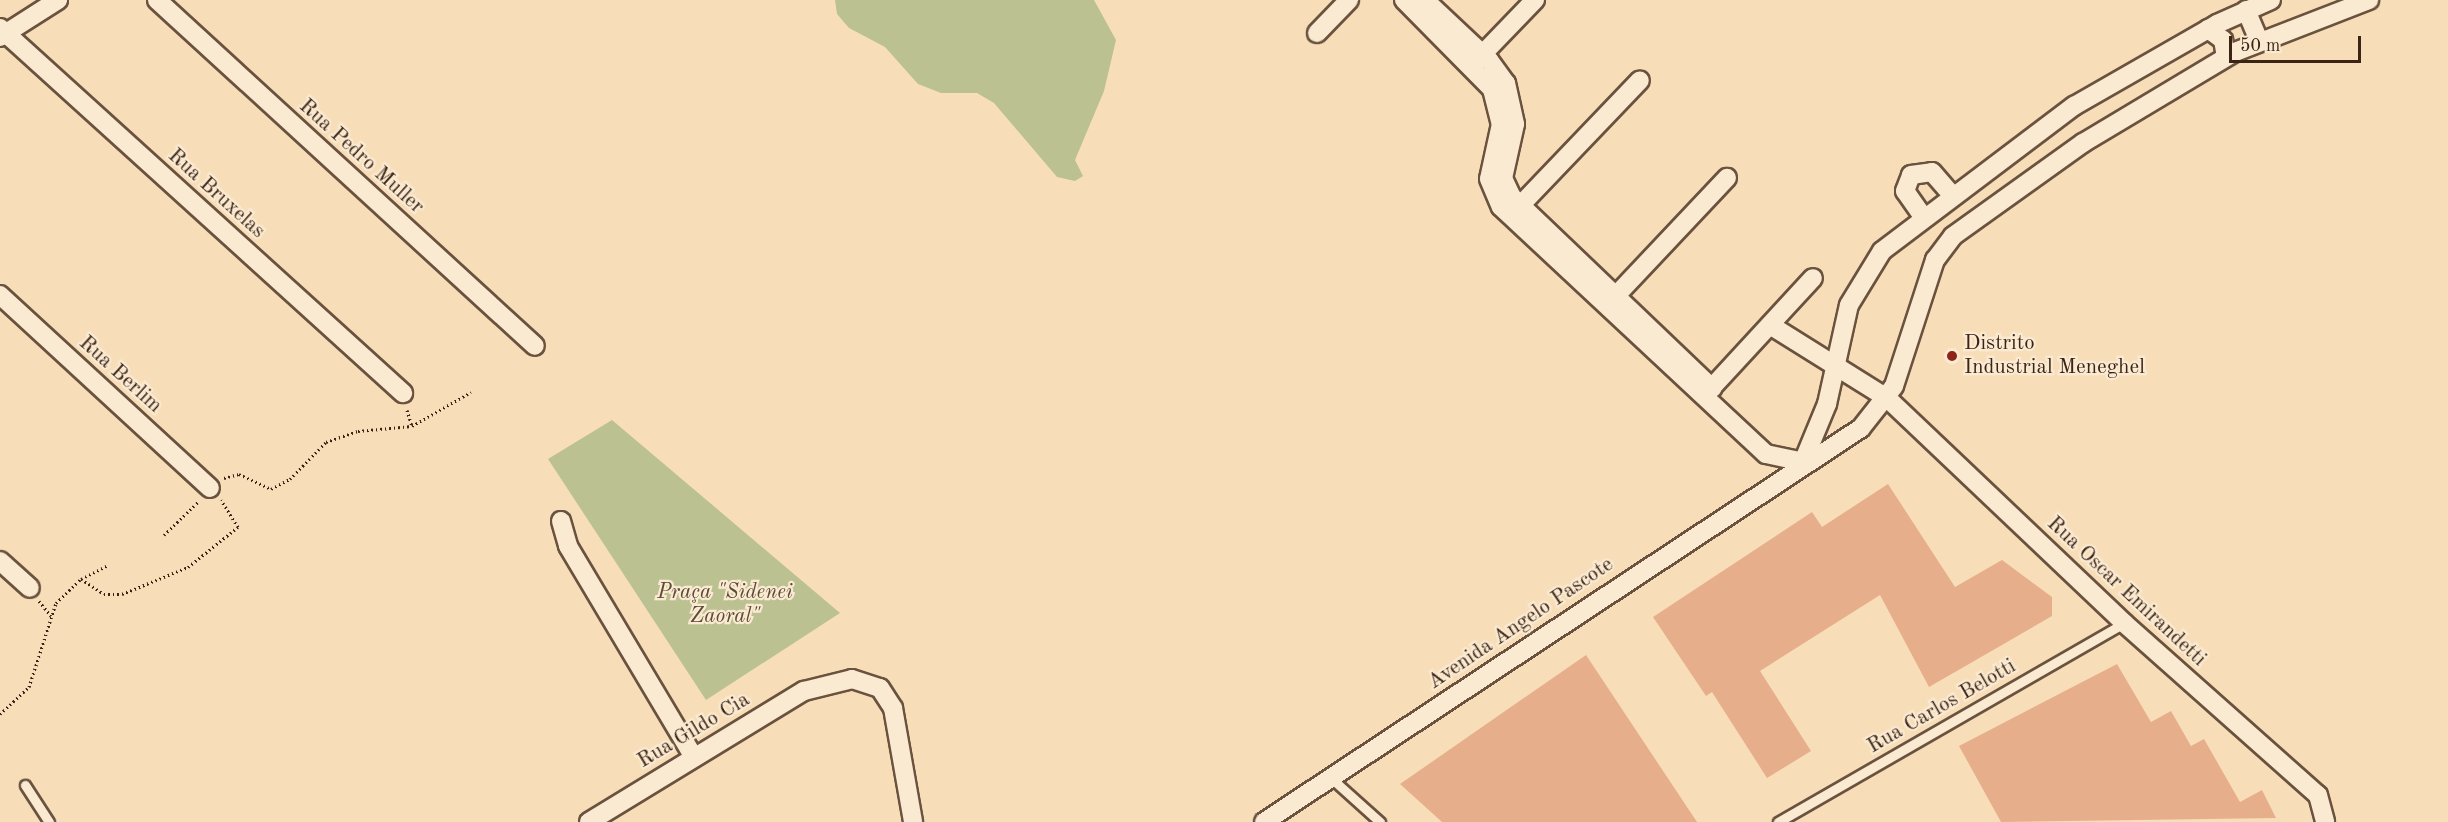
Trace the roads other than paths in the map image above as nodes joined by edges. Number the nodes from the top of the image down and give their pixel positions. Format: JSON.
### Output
{"nodes":[{"id":1,"x":58,"y":0,"type":"edge"},
{"id":2,"x":156,"y":0,"type":"edge"},
{"id":3,"x":1349,"y":0,"type":"edge"},
{"id":4,"x":1404,"y":0,"type":"edge"},
{"id":5,"x":1425,"y":0,"type":"edge"},
{"id":6,"x":1535,"y":0,"type":"edge"},
{"id":7,"x":2271,"y":0,"type":"edge"},
{"id":8,"x":2369,"y":0,"type":"edge"},
{"id":9,"x":2246,"y":10,"type":"junction"},
{"id":10,"x":2208,"y":28,"type":"junction"},
{"id":11,"x":2,"y":33,"type":"edge"},
{"id":12,"x":1317,"y":33,"type":"dead end"},
{"id":13,"x":2259,"y":41,"type":"junction"},
{"id":14,"x":2226,"y":57,"type":"junction"},
{"id":15,"x":1478,"y":59,"type":"junction"},
{"id":16,"x":1640,"y":80,"type":"dead end"},
{"id":17,"x":1726,"y":178,"type":"dead end"},
{"id":18,"x":1953,"y":196,"type":"junction"},
{"id":19,"x":1515,"y":210,"type":"junction"},
{"id":20,"x":1924,"y":218,"type":"junction"},
{"id":21,"x":1813,"y":278,"type":"dead end"},
{"id":22,"x":0,"y":295,"type":"edge"},
{"id":23,"x":1611,"y":301,"type":"junction"},
{"id":24,"x":1770,"y":325,"type":"junction"},
{"id":25,"x":535,"y":346,"type":"dead end"},
{"id":26,"x":1835,"y":364,"type":"junction"},
{"id":27,"x":403,"y":393,"type":"dead end"},
{"id":28,"x":1707,"y":393,"type":"junction"},
{"id":29,"x":1887,"y":398,"type":"junction"},
{"id":30,"x":1803,"y":462,"type":"junction"},
{"id":31,"x":210,"y":488,"type":"road end"},
{"id":32,"x":561,"y":521,"type":"dead end"},
{"id":33,"x":0,"y":561,"type":"edge"},
{"id":34,"x":30,"y":588,"type":"dead end"},
{"id":35,"x":2124,"y":623,"type":"junction"},
{"id":36,"x":693,"y":756,"type":"junction"},
{"id":37,"x":1331,"y":778,"type":"junction"},
{"id":38,"x":25,"y":785,"type":"dead end"},
{"id":39,"x":49,"y":822,"type":"edge"},
{"id":40,"x":589,"y":822,"type":"edge"},
{"id":41,"x":913,"y":822,"type":"edge"},
{"id":42,"x":1264,"y":822,"type":"edge"},
{"id":43,"x":1380,"y":822,"type":"edge"},
{"id":44,"x":1778,"y":822,"type":"edge"},
{"id":45,"x":2325,"y":822,"type":"edge"}],
"edges":[{"from":1,"to":11,"type":"street"},
{"from":2,"to":25,"type":"street","name":"Rua Pedro Muller"},
{"from":3,"to":12,"type":"street"},
{"from":4,"to":15,"type":"street"},
{"from":5,"to":15,"type":"street"},
{"from":6,"to":15,"type":"street"},
{"from":7,"to":9,"type":"street"},
{"from":8,"to":13,"type":"street"},
{"from":9,"to":10,"type":"street"},
{"from":9,"to":13,"type":"street"},
{"from":10,"to":14,"type":"street"},
{"from":10,"to":18,"type":"street"},
{"from":11,"to":27,"type":"street","name":"Rua Bruxelas"},
{"from":13,"to":14,"type":"street"},
{"from":14,"to":29,"type":"street"},
{"from":15,"to":19,"type":"street"},
{"from":16,"to":19,"type":"street"},
{"from":17,"to":23,"type":"street"},
{"from":18,"to":20,"type":"street"},
{"from":18,"to":20,"type":"street"},
{"from":19,"to":23,"type":"street"},
{"from":20,"to":26,"type":"street"},
{"from":21,"to":24,"type":"street"},
{"from":22,"to":31,"type":"street","name":"Rua Berlim"},
{"from":23,"to":28,"type":"street"},
{"from":24,"to":26,"type":"street","name":"Rua Oscar Emirandetti"},
{"from":24,"to":28,"type":"street"},
{"from":26,"to":29,"type":"street","name":"Rua Oscar Emirandetti"},
{"from":26,"to":30,"type":"street"},
{"from":28,"to":30,"type":"street"},
{"from":29,"to":30,"type":"street","name":"Avenida Angelo Pascote"},
{"from":29,"to":35,"type":"street","name":"Rua Oscar Emirandetti"},
{"from":30,"to":37,"type":"street","name":"Avenida Angelo Pascote"},
{"from":32,"to":36,"type":"street"},
{"from":33,"to":34,"type":"street"},
{"from":35,"to":44,"type":"lane","name":"Rua Carlos Belotti"},
{"from":35,"to":45,"type":"street","name":"Rua Oscar Emirandetti"},
{"from":36,"to":40,"type":"street","name":"Rua Gildo Cia"},
{"from":36,"to":41,"type":"street","name":"Rua Gildo Cia"},
{"from":37,"to":42,"type":"street","name":"Avenida Angelo Pascote"},
{"from":37,"to":43,"type":"lane"},
{"from":38,"to":39,"type":"lane"}]}
